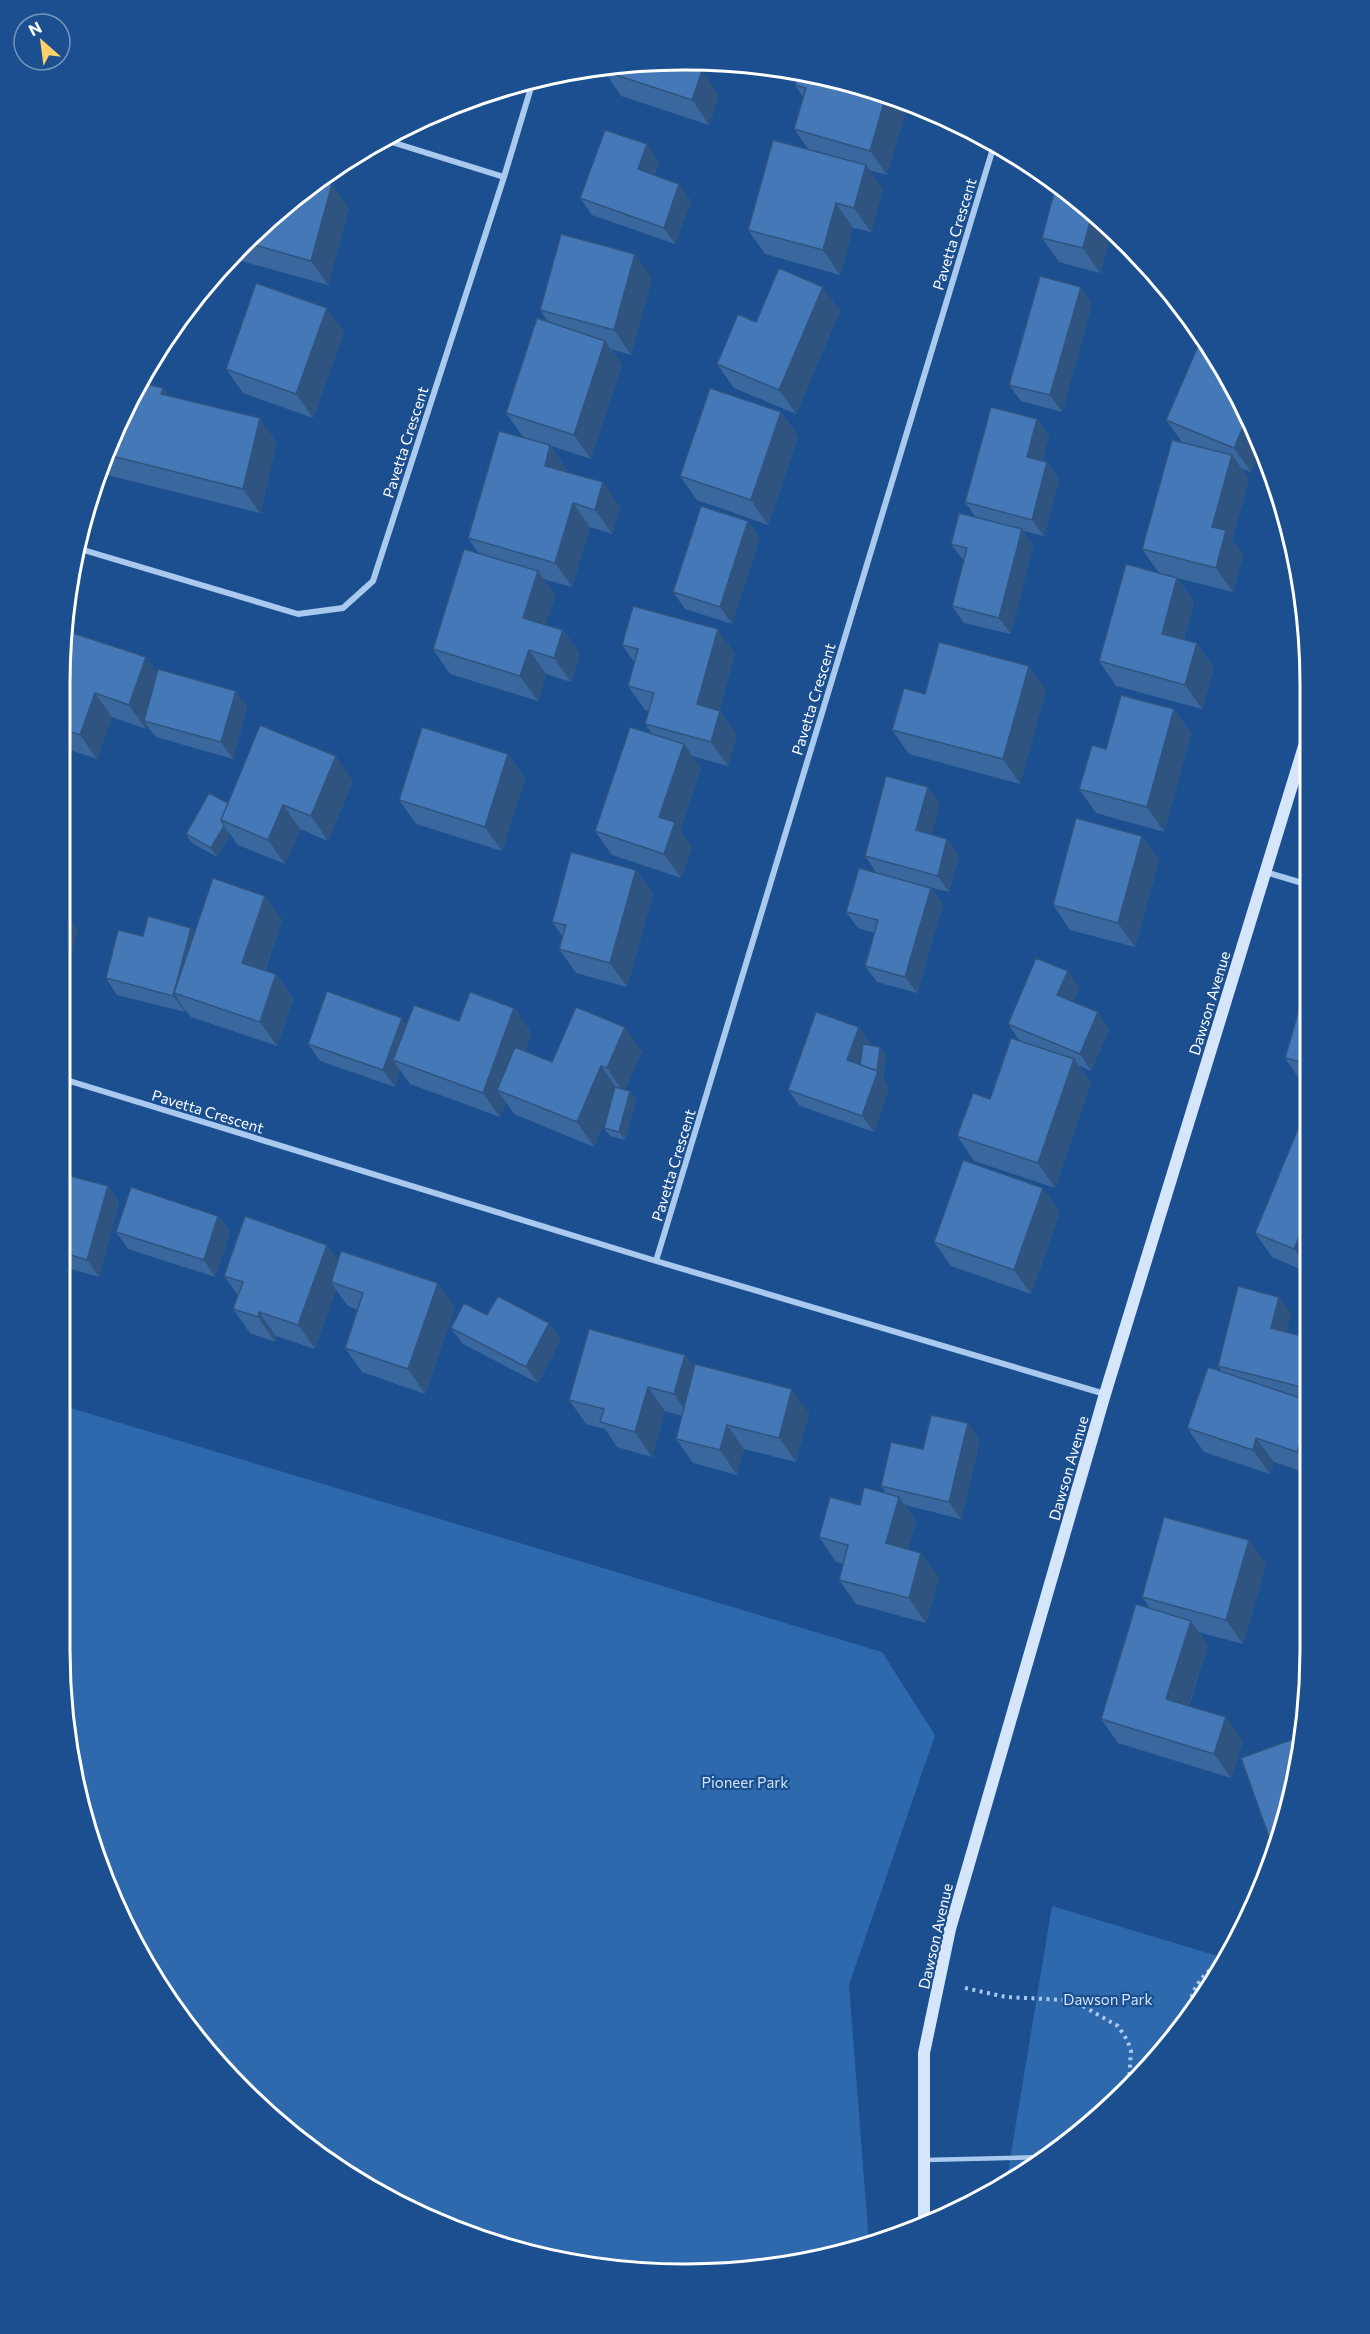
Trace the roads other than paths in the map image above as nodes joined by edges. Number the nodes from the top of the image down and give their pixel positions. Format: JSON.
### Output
{"nodes":[{"id":1,"x":530,"y":90,"type":"edge"},
{"id":2,"x":396,"y":143,"type":"edge"},
{"id":3,"x":992,"y":153,"type":"edge"},
{"id":4,"x":504,"y":177,"type":"junction"},
{"id":5,"x":85,"y":551,"type":"edge"},
{"id":6,"x":1300,"y":759,"type":"edge"},
{"id":7,"x":1265,"y":872,"type":"junction"},
{"id":8,"x":1300,"y":882,"type":"edge"},
{"id":9,"x":70,"y":1081,"type":"edge"},
{"id":10,"x":656,"y":1261,"type":"junction"},
{"id":11,"x":1105,"y":1394,"type":"junction"},
{"id":12,"x":1030,"y":2157,"type":"edge"},
{"id":13,"x":924,"y":2160,"type":"junction"},
{"id":14,"x":924,"y":2215,"type":"edge"}],
"edges":[{"from":1,"to":4,"type":"street","name":"Pavetta Crescent"},
{"from":2,"to":4,"type":"street"},
{"from":3,"to":10,"type":"street","name":"Pavetta Crescent"},
{"from":4,"to":5,"type":"street","name":"Pavetta Crescent"},
{"from":6,"to":7,"type":"main road","name":"Dawson Avenue"},
{"from":7,"to":8,"type":"street"},
{"from":7,"to":11,"type":"main road","name":"Dawson Avenue"},
{"from":9,"to":10,"type":"street","name":"Pavetta Crescent"},
{"from":10,"to":11,"type":"street","name":"Pavetta Crescent"},
{"from":11,"to":13,"type":"main road","name":"Dawson Avenue"},
{"from":12,"to":13,"type":"lane"},
{"from":13,"to":14,"type":"main road","name":"Dawson Avenue"}]}
